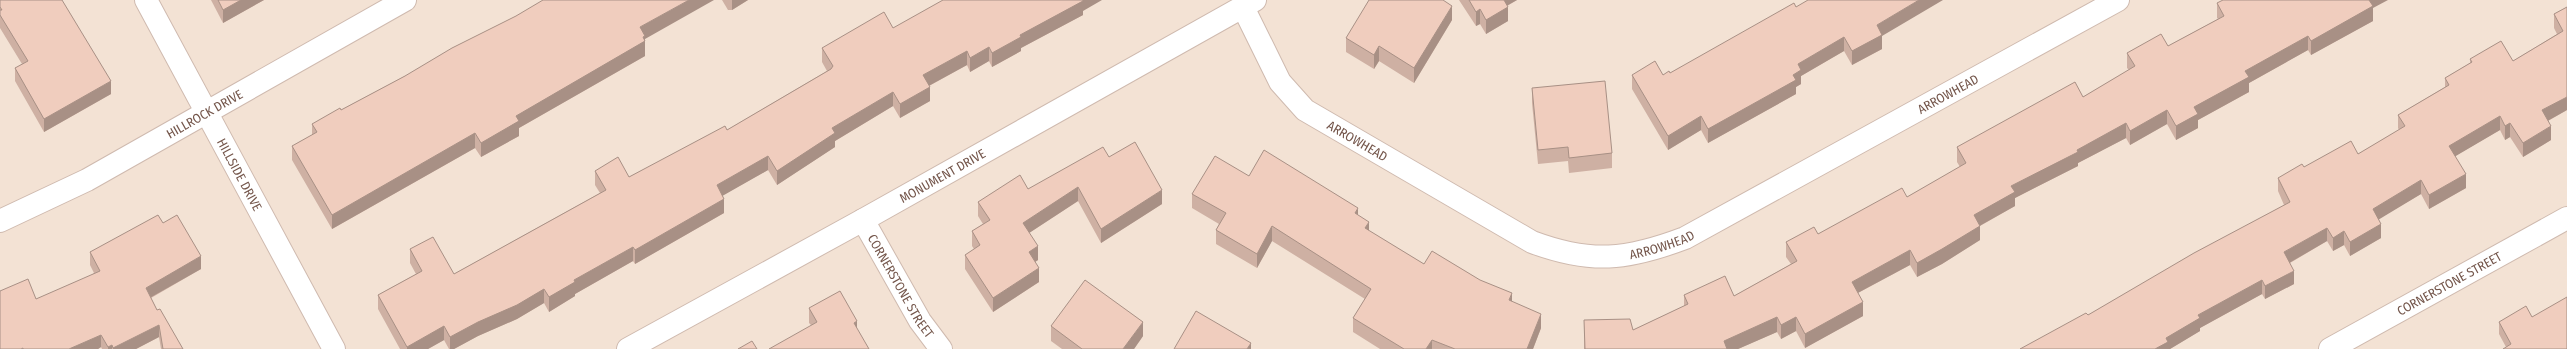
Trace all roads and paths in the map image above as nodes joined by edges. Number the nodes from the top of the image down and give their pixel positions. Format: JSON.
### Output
{"nodes":[{"id":1,"x":146,"y":0,"type":"edge"},
{"id":2,"x":405,"y":0,"type":"edge"},
{"id":3,"x":2118,"y":0,"type":"edge"},
{"id":4,"x":1249,"y":3,"type":"edge"},
{"id":5,"x":208,"y":111,"type":"junction"},
{"id":6,"x":2567,"y":218,"type":"edge"},
{"id":7,"x":863,"y":220,"type":"junction"},
{"id":8,"x":0,"y":221,"type":"edge"},
{"id":9,"x":334,"y":349,"type":"edge"},
{"id":10,"x":628,"y":349,"type":"edge"},
{"id":11,"x":940,"y":349,"type":"edge"},
{"id":12,"x":2330,"y":349,"type":"edge"}],
"edges":[{"from":1,"to":5,"type":"street","name":"HILLSIDE DRIVE"},
{"from":2,"to":5,"type":"street","name":"HILLROCK DRIVE"},
{"from":3,"to":4,"type":"street","name":"ARROWHEAD"},
{"from":4,"to":7,"type":"street","name":"MONUMENT DRIVE"},
{"from":5,"to":8,"type":"street","name":"HILLROCK DRIVE"},
{"from":5,"to":9,"type":"street","name":"HILLSIDE DRIVE"},
{"from":6,"to":12,"type":"street","name":"CORNERSTONE STREET"},
{"from":7,"to":10,"type":"street","name":"MONUMENT DRIVE"},
{"from":7,"to":11,"type":"street","name":"CORNERSTONE STREET"}]}
